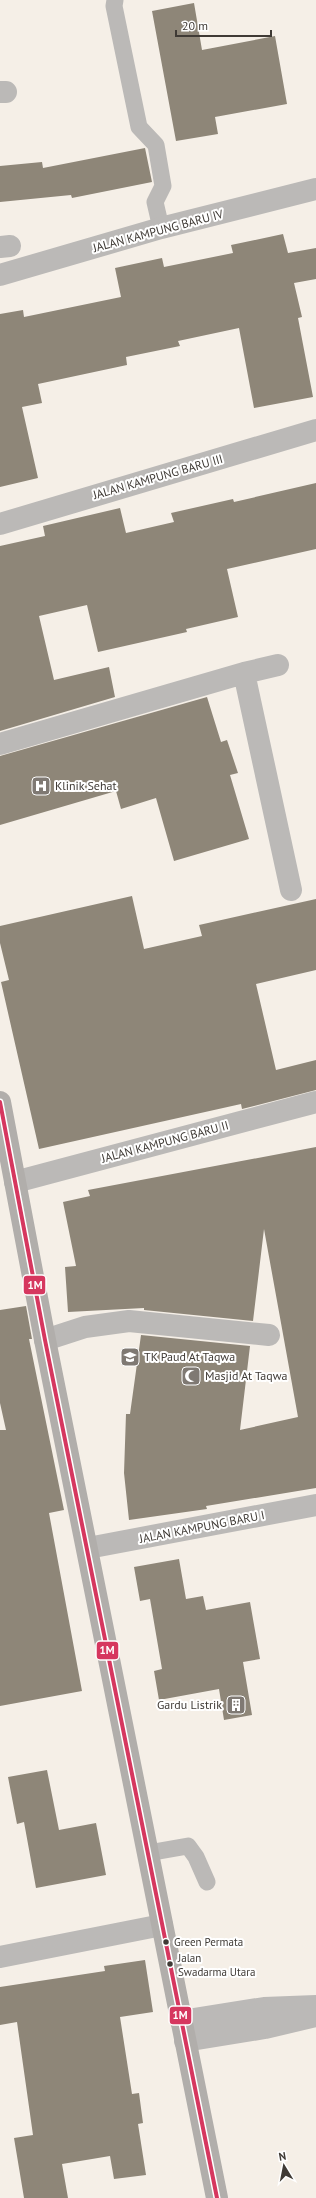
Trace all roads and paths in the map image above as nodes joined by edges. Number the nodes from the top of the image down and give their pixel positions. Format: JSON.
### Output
{"nodes":[{"id":1,"x":115,"y":0,"type":"edge"},
{"id":2,"x":316,"y":189,"type":"edge"},
{"id":3,"x":161,"y":228,"type":"junction"},
{"id":4,"x":0,"y":275,"type":"edge"},
{"id":5,"x":316,"y":430,"type":"edge"},
{"id":6,"x":0,"y":524,"type":"edge"},
{"id":7,"x":278,"y":665,"type":"dead end"},
{"id":8,"x":244,"y":672,"type":"junction"},
{"id":9,"x":0,"y":744,"type":"edge"},
{"id":10,"x":291,"y":890,"type":"dead end"},
{"id":11,"x":0,"y":1102,"type":"edge"},
{"id":12,"x":316,"y":1102,"type":"edge"},
{"id":13,"x":15,"y":1182,"type":"junction"},
{"id":14,"x":269,"y":1334,"type":"dead end"},
{"id":15,"x":45,"y":1340,"type":"junction"},
{"id":16,"x":316,"y":1505,"type":"edge"},
{"id":17,"x":88,"y":1548,"type":"junction"},
{"id":18,"x":148,"y":1853,"type":"junction"},
{"id":19,"x":207,"y":1882,"type":"dead end"},
{"id":20,"x":162,"y":1925,"type":"junction"},
{"id":21,"x":0,"y":1957,"type":"edge"},
{"id":22,"x":316,"y":2006,"type":"edge"},
{"id":23,"x":316,"y":2016,"type":"edge"},
{"id":24,"x":183,"y":2031,"type":"junction"},
{"id":25,"x":217,"y":2198,"type":"edge"}],
"edges":[{"from":1,"to":3,"type":"lane"},
{"from":2,"to":3,"type":"street","name":"JALAN KAMPUNG BARU IV"},
{"from":3,"to":4,"type":"street","name":"JALAN KAMPUNG BARU IV"},
{"from":5,"to":6,"type":"street","name":"JALAN KAMPUNG BARU III"},
{"from":7,"to":8,"type":"street"},
{"from":8,"to":9,"type":"street"},
{"from":8,"to":10,"type":"street"},
{"from":11,"to":13,"type":"main road"},
{"from":12,"to":13,"type":"street","name":"JALAN KAMPUNG BARU II"},
{"from":13,"to":15,"type":"main road"},
{"from":14,"to":15,"type":"street"},
{"from":15,"to":17,"type":"main road"},
{"from":16,"to":17,"type":"street","name":"JALAN KAMPUNG BARU I"},
{"from":17,"to":18,"type":"main road"},
{"from":18,"to":19,"type":"lane"},
{"from":18,"to":20,"type":"main road"},
{"from":20,"to":21,"type":"street"},
{"from":20,"to":24,"type":"main road"},
{"from":22,"to":24,"type":"street"},
{"from":23,"to":24,"type":"street"},
{"from":24,"to":25,"type":"main road"}]}
